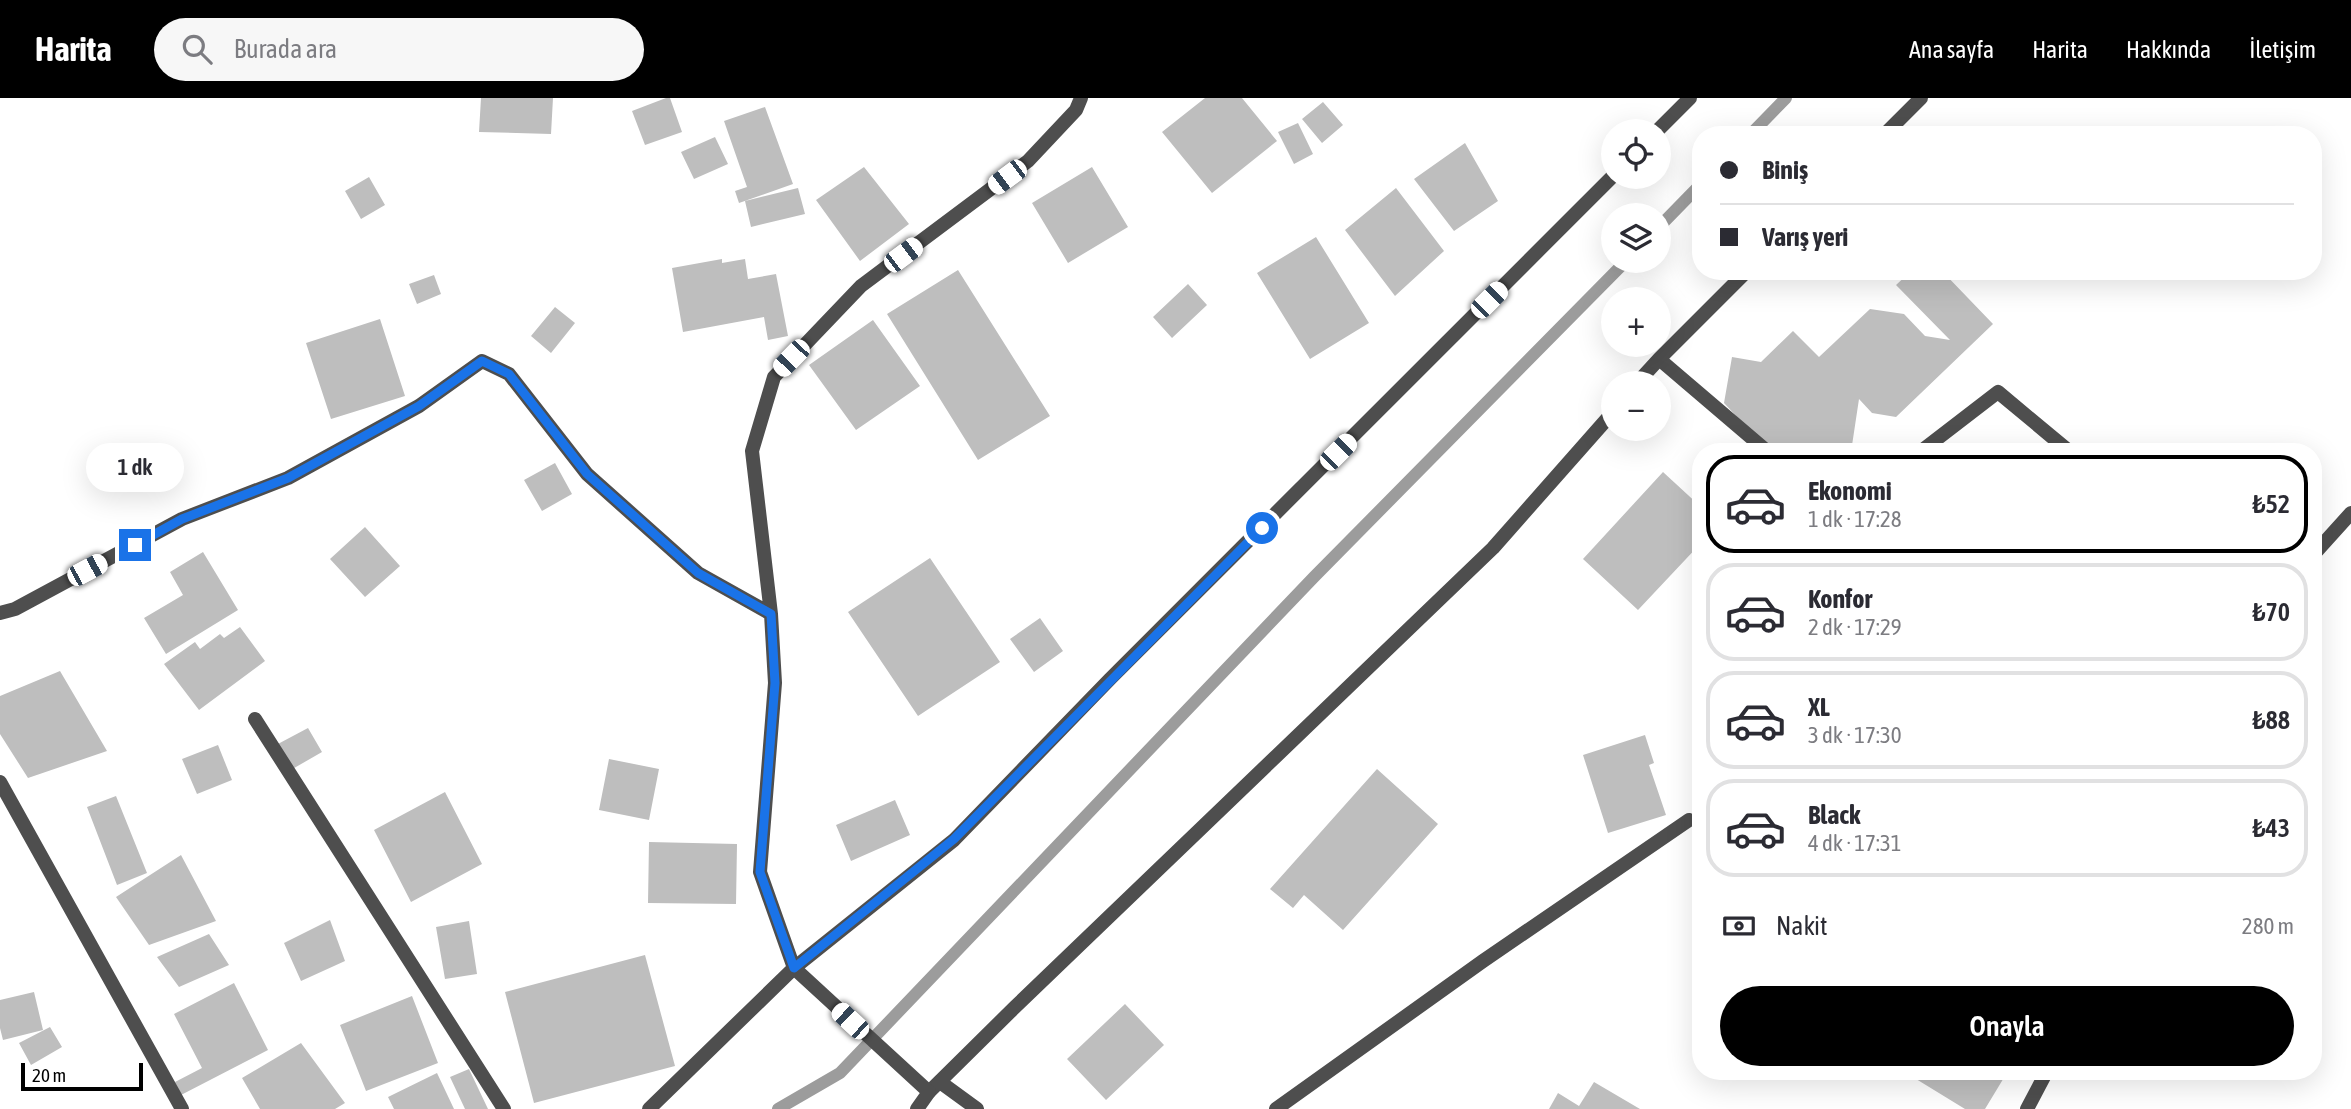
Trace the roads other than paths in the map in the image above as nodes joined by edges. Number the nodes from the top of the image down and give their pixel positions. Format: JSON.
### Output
{"nodes":[{"id":1,"x":1081,"y":98,"type":"edge"},
{"id":2,"x":1690,"y":98,"type":"edge"},
{"id":3,"x":1921,"y":98,"type":"edge"},
{"id":4,"x":1669,"y":119,"type":"edge"},
{"id":5,"x":1893,"y":126,"type":"edge"},
{"id":6,"x":1601,"y":188,"type":"edge"},
{"id":7,"x":1738,"y":280,"type":"edge"},
{"id":8,"x":1659,"y":359,"type":"junction"},
{"id":9,"x":1648,"y":371,"type":"edge"},
{"id":10,"x":1601,"y":426,"type":"edge"},
{"id":11,"x":1757,"y":443,"type":"edge"},
{"id":12,"x":1932,"y":443,"type":"edge"},
{"id":13,"x":2059,"y":443,"type":"edge"},
{"id":14,"x":2351,"y":513,"type":"edge"},
{"id":15,"x":2322,"y":545,"type":"edge"},
{"id":16,"x":0,"y":613,"type":"edge"},
{"id":17,"x":771,"y":614,"type":"junction"},
{"id":18,"x":255,"y":719,"type":"dead end"},
{"id":19,"x":0,"y":782,"type":"edge"},
{"id":20,"x":1689,"y":820,"type":"dead end"},
{"id":21,"x":796,"y":970,"type":"junction"},
{"id":22,"x":2043,"y":1080,"type":"edge"},
{"id":23,"x":935,"y":1087,"type":"junction"},
{"id":24,"x":182,"y":1109,"type":"edge"},
{"id":25,"x":504,"y":1109,"type":"edge"},
{"id":26,"x":649,"y":1109,"type":"edge"},
{"id":27,"x":917,"y":1109,"type":"edge"},
{"id":28,"x":977,"y":1109,"type":"edge"},
{"id":29,"x":1276,"y":1109,"type":"edge"},
{"id":30,"x":2027,"y":1109,"type":"edge"}],
"edges":[{"from":1,"to":17,"type":"street"},
{"from":2,"to":4,"type":"street"},
{"from":3,"to":5,"type":"street"},
{"from":6,"to":21,"type":"street"},
{"from":7,"to":8,"type":"street"},
{"from":8,"to":9,"type":"street"},
{"from":8,"to":11,"type":"street"},
{"from":10,"to":23,"type":"street"},
{"from":12,"to":13,"type":"street"},
{"from":14,"to":15,"type":"street"},
{"from":16,"to":17,"type":"street"},
{"from":17,"to":21,"type":"street"},
{"from":18,"to":25,"type":"street"},
{"from":19,"to":24,"type":"street"},
{"from":20,"to":29,"type":"street"},
{"from":21,"to":23,"type":"street"},
{"from":21,"to":26,"type":"street"},
{"from":22,"to":30,"type":"street"},
{"from":23,"to":27,"type":"street"},
{"from":23,"to":28,"type":"street"}]}
